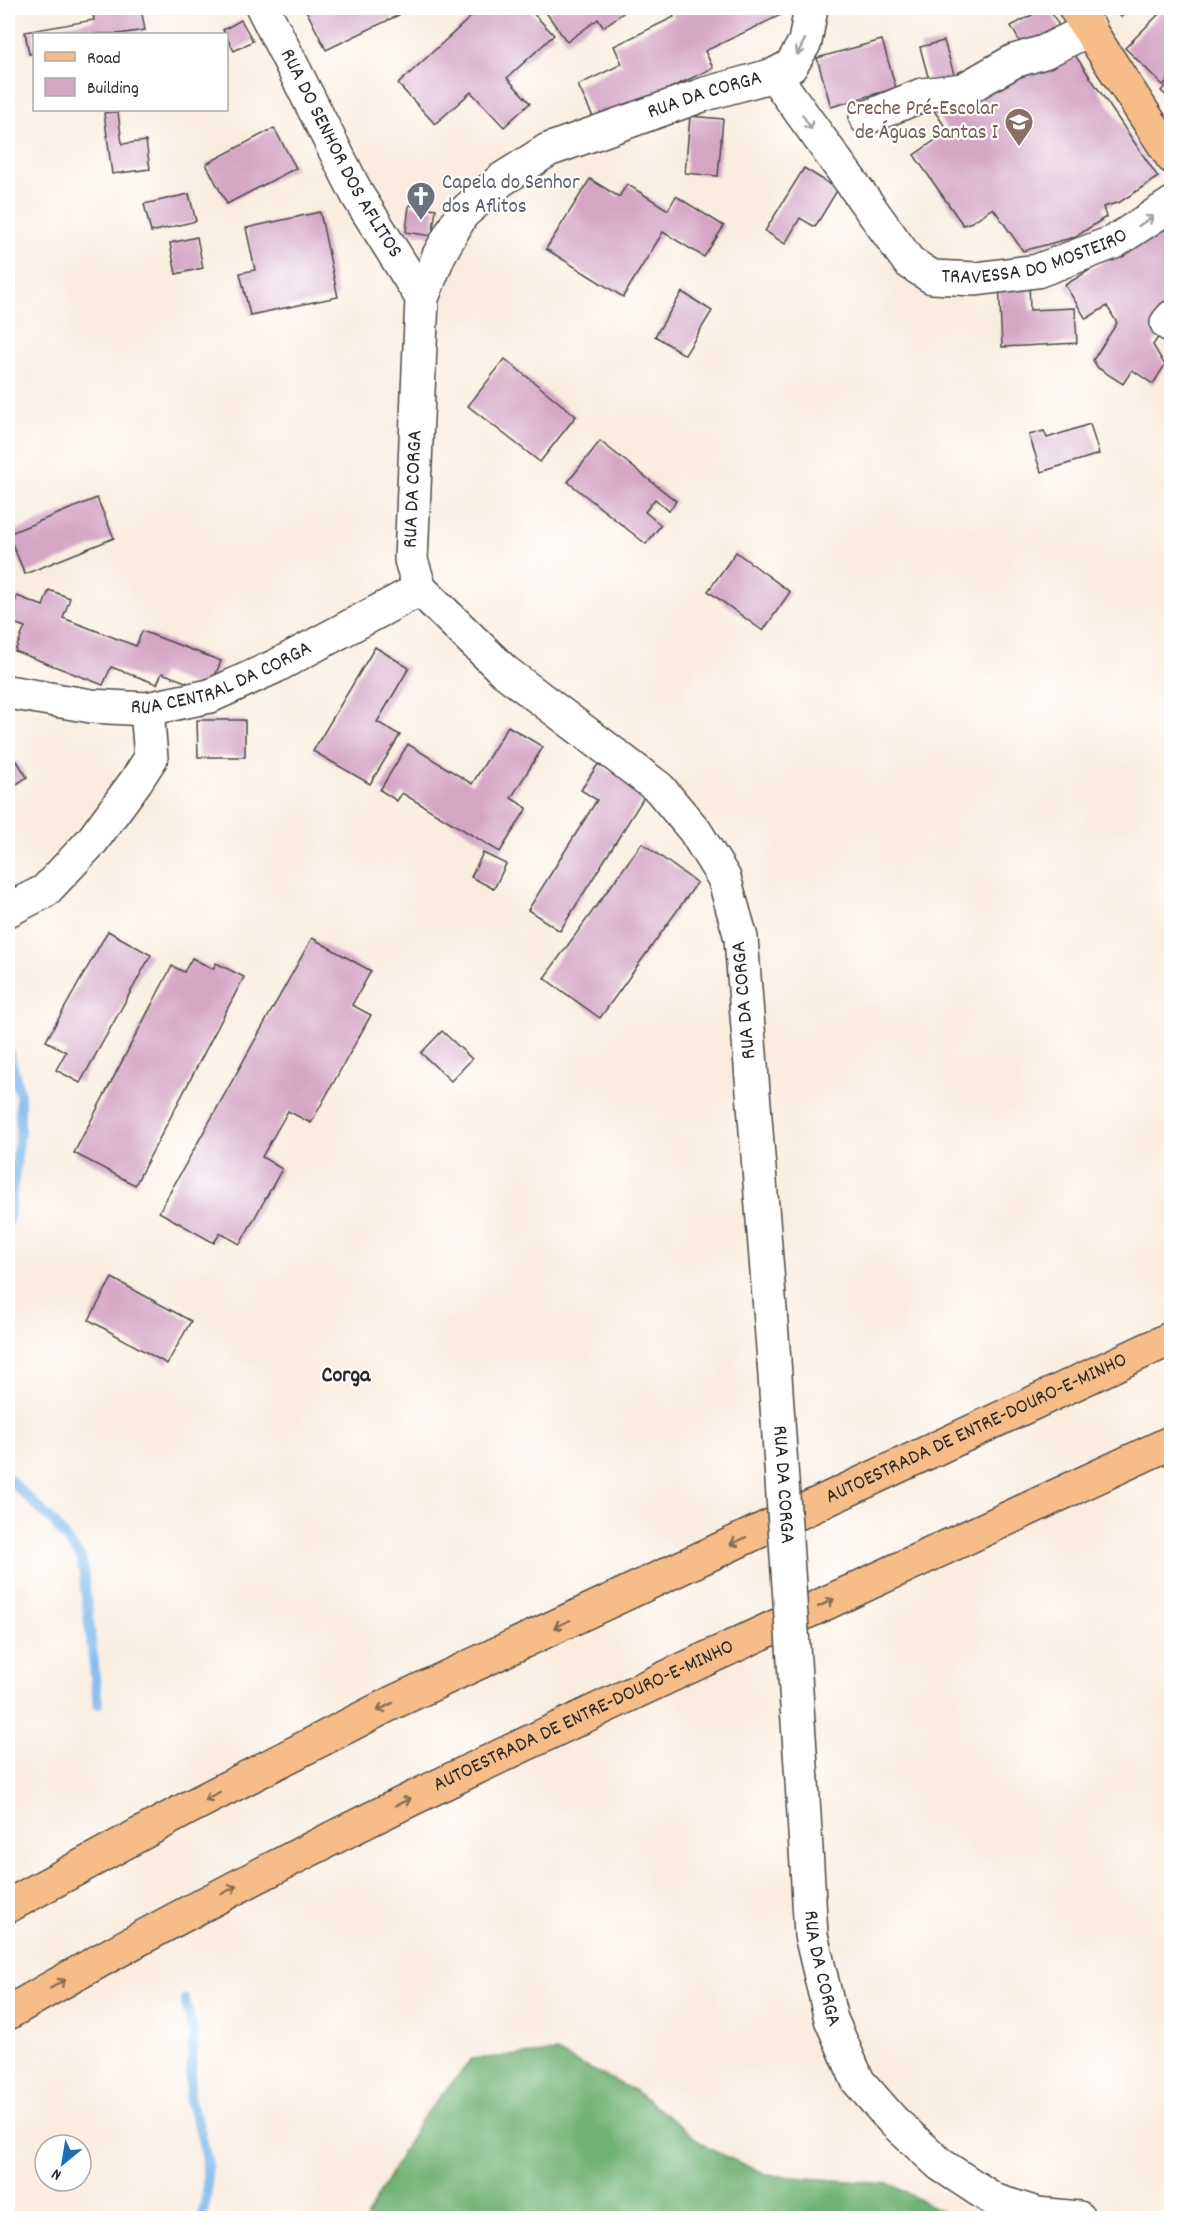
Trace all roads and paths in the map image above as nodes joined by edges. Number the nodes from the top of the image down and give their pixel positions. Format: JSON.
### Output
{"nodes":[{"id":1,"x":263,"y":8,"type":"edge"},
{"id":2,"x":811,"y":8,"type":"edge"},
{"id":3,"x":1082,"y":18,"type":"edge"},
{"id":4,"x":774,"y":75,"type":"junction"},
{"id":5,"x":866,"y":118,"type":"dead end"},
{"id":6,"x":1172,"y":157,"type":"edge"},
{"id":7,"x":1172,"y":204,"type":"edge"},
{"id":8,"x":422,"y":298,"type":"junction"},
{"id":9,"x":1172,"y":317,"type":"edge"},
{"id":10,"x":1172,"y":326,"type":"edge"},
{"id":11,"x":420,"y":589,"type":"junction"},
{"id":12,"x":8,"y":692,"type":"edge"},
{"id":13,"x":147,"y":709,"type":"junction"},
{"id":14,"x":8,"y":910,"type":"edge"},
{"id":15,"x":1172,"y":1338,"type":"edge"},
{"id":16,"x":1172,"y":1442,"type":"edge"},
{"id":17,"x":8,"y":1906,"type":"edge"},
{"id":18,"x":8,"y":2013,"type":"edge"},
{"id":19,"x":1079,"y":2218,"type":"edge"}],
"edges":[{"from":1,"to":8,"type":"street","name":"RUA DO SENHOR DOS AFLITOS"},
{"from":2,"to":4,"type":"street","name":"RUA DA CORGA","one_way":true},
{"from":3,"to":5,"type":"street"},
{"from":3,"to":6,"type":"main road"},
{"from":4,"to":7,"type":"street","name":"TRAVESSA DO MOSTEIRO","one_way":true},
{"from":4,"to":8,"type":"street","name":"RUA DA CORGA"},
{"from":8,"to":11,"type":"street","name":"RUA DA CORGA"},
{"from":9,"to":10,"type":"street"},
{"from":11,"to":13,"type":"street","name":"RUA CENTRAL DA CORGA"},
{"from":11,"to":19,"type":"street","name":"RUA DA CORGA","bridge":true},
{"from":12,"to":13,"type":"street","name":"RUA CENTRAL DA CORGA"},
{"from":13,"to":14,"type":"street"},
{"from":15,"to":17,"type":"main road","name":"AUTOESTRADA DE ENTRE-DOURO-E-MINHO","one_way":true},
{"from":18,"to":16,"type":"main road","name":"AUTOESTRADA DE ENTRE-DOURO-E-MINHO","one_way":true}]}
